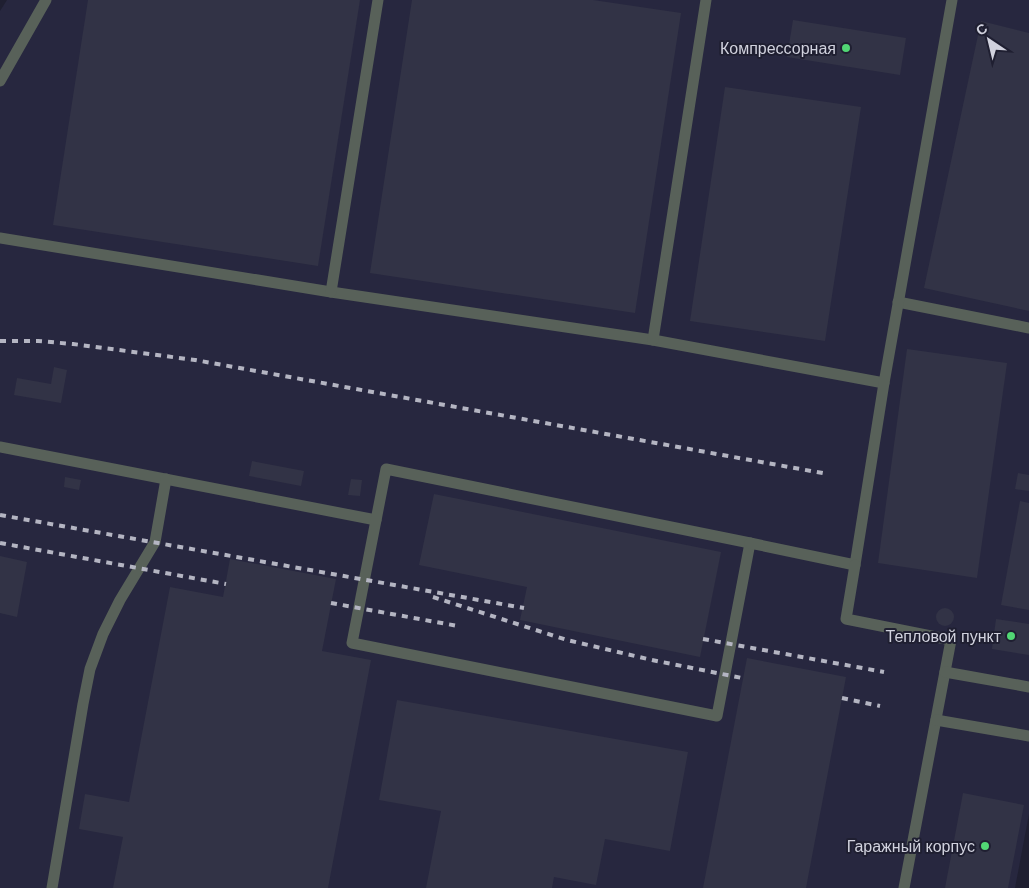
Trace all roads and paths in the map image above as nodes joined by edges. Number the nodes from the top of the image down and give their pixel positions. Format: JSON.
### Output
{"nodes":[{"id":1,"x":46,"y":0,"type":"edge"},
{"id":2,"x":378,"y":0,"type":"edge"},
{"id":3,"x":706,"y":0,"type":"edge"},
{"id":4,"x":952,"y":0,"type":"edge"},
{"id":5,"x":0,"y":81,"type":"edge"},
{"id":6,"x":0,"y":238,"type":"edge"},
{"id":7,"x":331,"y":292,"type":"junction"},
{"id":8,"x":898,"y":302,"type":"junction"},
{"id":9,"x":1029,"y":328,"type":"edge"},
{"id":10,"x":652,"y":340,"type":"junction"},
{"id":11,"x":884,"y":383,"type":"junction"},
{"id":12,"x":0,"y":447,"type":"edge"},
{"id":13,"x":166,"y":479,"type":"junction"},
{"id":14,"x":376,"y":520,"type":"junction"},
{"id":15,"x":750,"y":544,"type":"junction"},
{"id":16,"x":854,"y":565,"type":"junction"},
{"id":17,"x":945,"y":672,"type":"junction"},
{"id":18,"x":1029,"y":687,"type":"edge"},
{"id":19,"x":936,"y":720,"type":"junction"},
{"id":20,"x":1029,"y":736,"type":"edge"},
{"id":21,"x":52,"y":888,"type":"edge"},
{"id":22,"x":904,"y":888,"type":"edge"}],
"edges":[{"from":1,"to":5,"type":"lane"},
{"from":2,"to":7,"type":"lane"},
{"from":3,"to":10,"type":"lane"},
{"from":4,"to":8,"type":"lane"},
{"from":6,"to":7,"type":"lane"},
{"from":7,"to":10,"type":"lane"},
{"from":8,"to":9,"type":"lane"},
{"from":8,"to":11,"type":"lane"},
{"from":10,"to":11,"type":"lane"},
{"from":11,"to":16,"type":"lane"},
{"from":12,"to":13,"type":"lane"},
{"from":13,"to":14,"type":"lane"},
{"from":13,"to":21,"type":"lane"},
{"from":14,"to":15,"type":"lane"},
{"from":14,"to":15,"type":"lane"},
{"from":15,"to":16,"type":"lane"},
{"from":16,"to":17,"type":"lane"},
{"from":17,"to":18,"type":"lane"},
{"from":17,"to":19,"type":"lane"},
{"from":19,"to":20,"type":"lane"},
{"from":19,"to":22,"type":"lane"}]}
